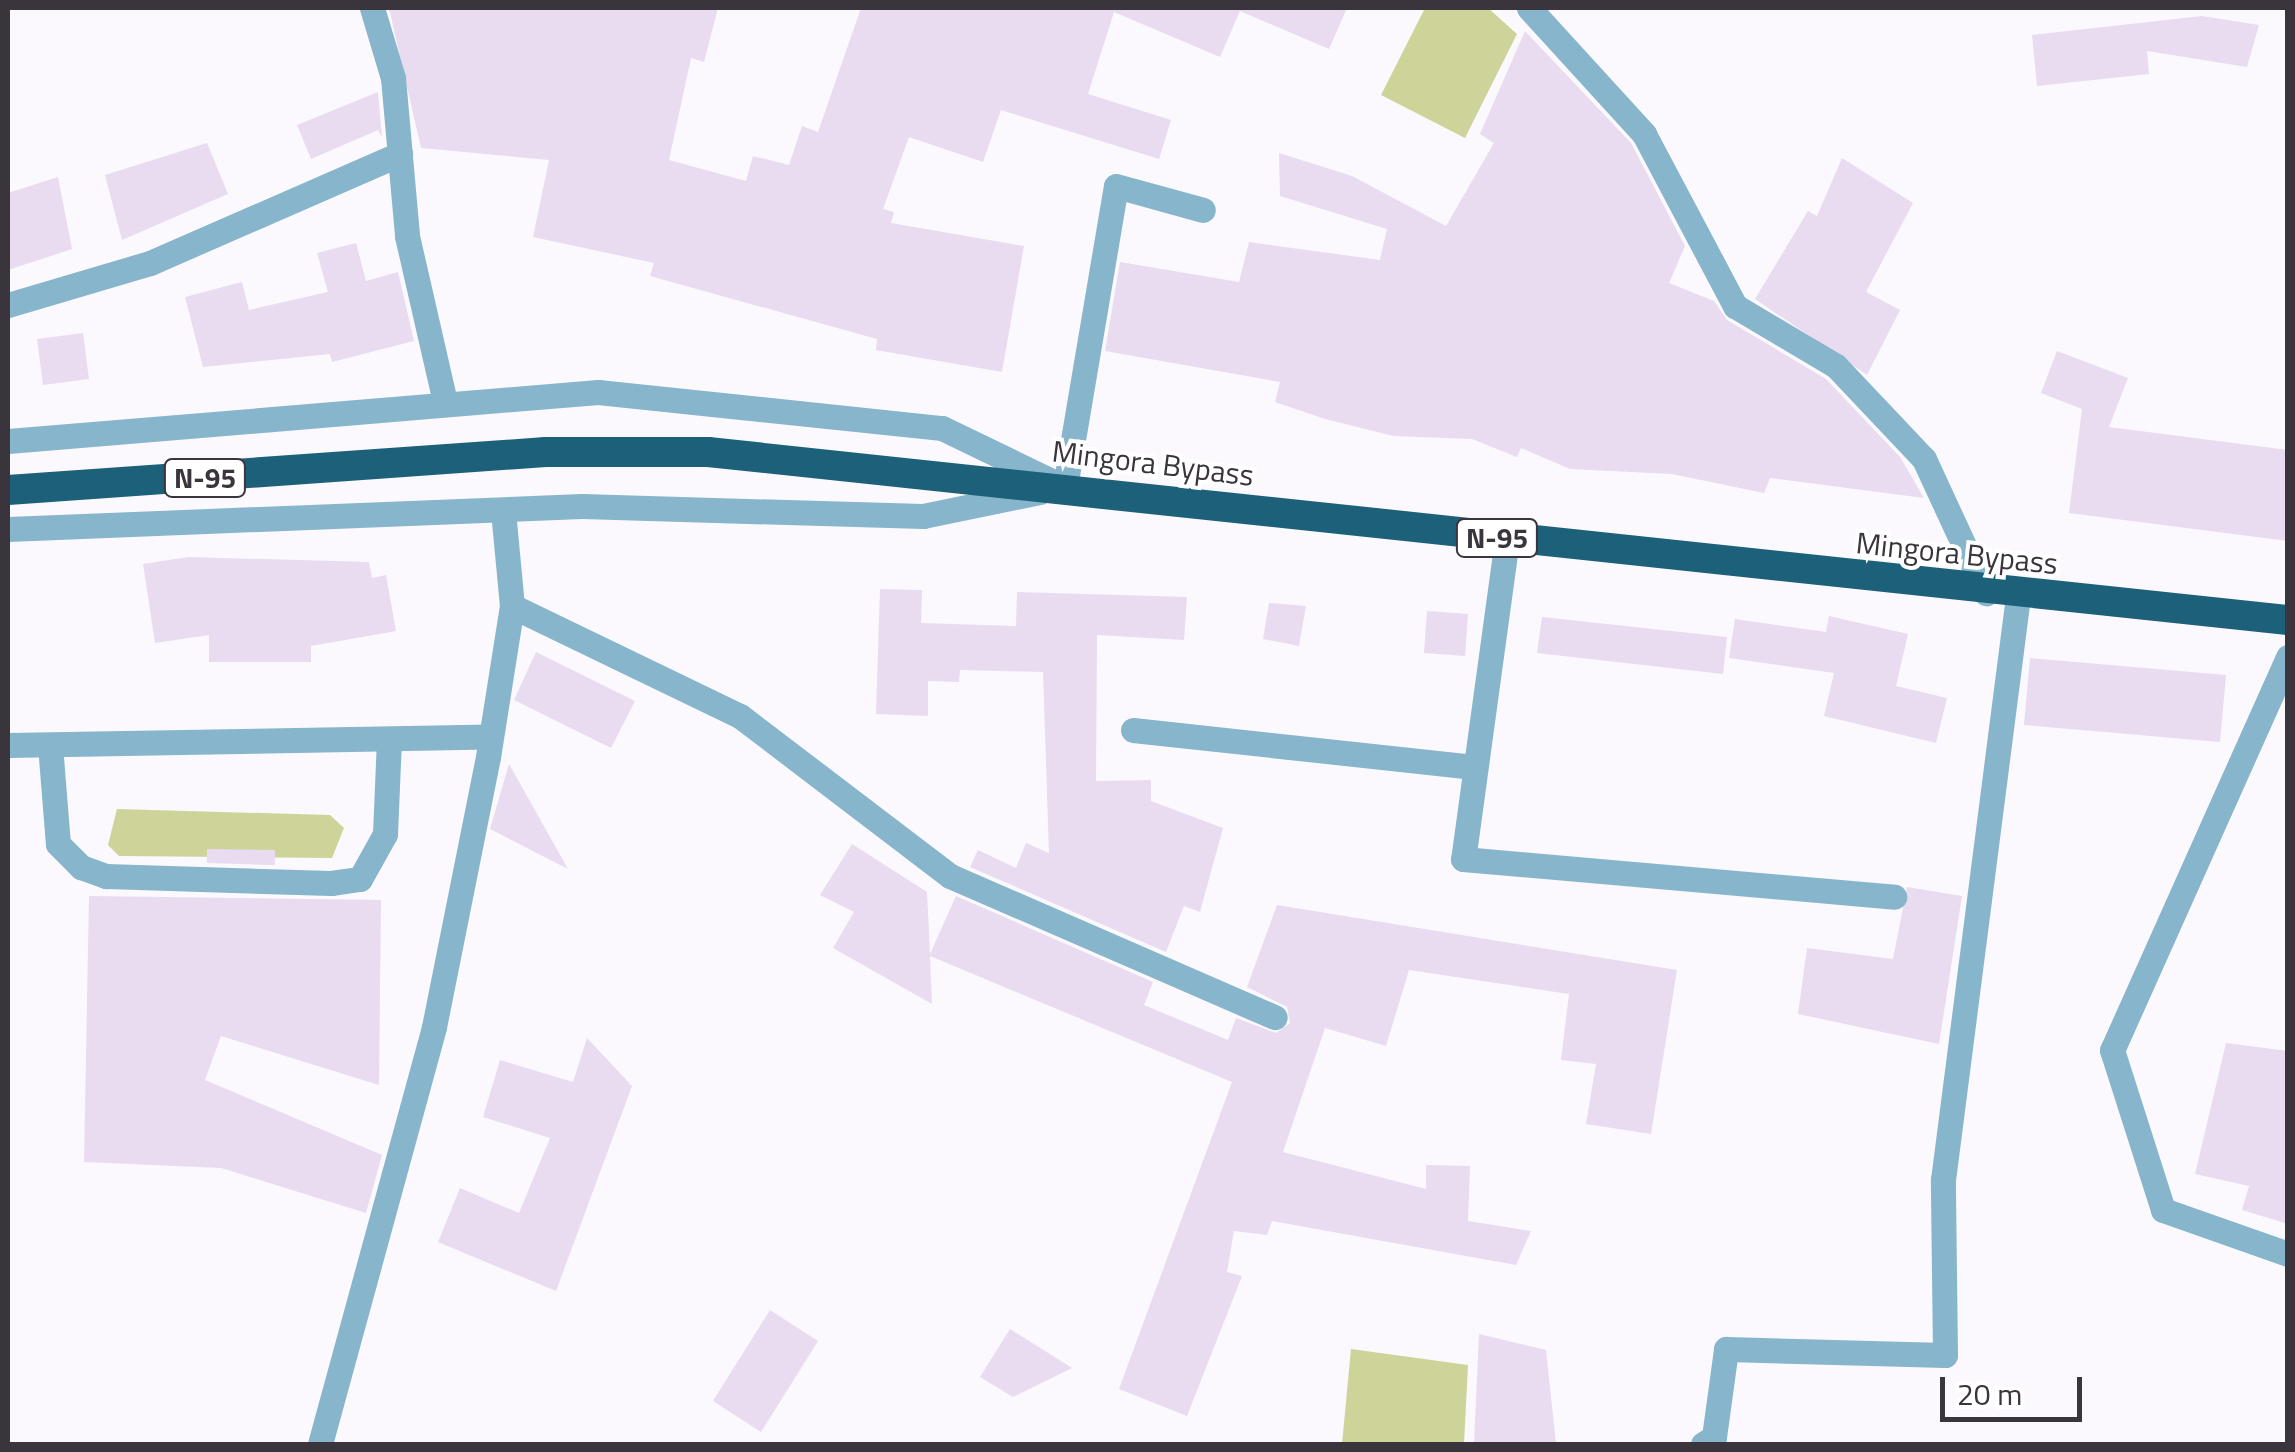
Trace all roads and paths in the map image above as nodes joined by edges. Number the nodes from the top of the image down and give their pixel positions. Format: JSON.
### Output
{"nodes":[{"id":1,"x":372,"y":8,"type":"edge"},
{"id":2,"x":1529,"y":8,"type":"edge"},
{"id":3,"x":400,"y":154,"type":"junction"},
{"id":4,"x":1203,"y":210,"type":"dead end"},
{"id":5,"x":8,"y":305,"type":"edge"},
{"id":6,"x":445,"y":402,"type":"junction"},
{"id":7,"x":8,"y":441,"type":"edge"},
{"id":8,"x":1065,"y":488,"type":"junction"},
{"id":9,"x":8,"y":490,"type":"edge"},
{"id":10,"x":503,"y":510,"type":"junction"},
{"id":11,"x":8,"y":529,"type":"edge"},
{"id":12,"x":1508,"y":539,"type":"junction"},
{"id":13,"x":1986,"y":593,"type":"junction"},
{"id":14,"x":2018,"y":596,"type":"junction"},
{"id":15,"x":512,"y":606,"type":"junction"},
{"id":16,"x":2288,"y":620,"type":"edge"},
{"id":17,"x":2288,"y":657,"type":"edge"},
{"id":18,"x":1133,"y":730,"type":"dead end"},
{"id":19,"x":490,"y":737,"type":"junction"},
{"id":20,"x":388,"y":739,"type":"junction"},
{"id":21,"x":50,"y":744,"type":"junction"},
{"id":22,"x":8,"y":745,"type":"edge"},
{"id":23,"x":1474,"y":768,"type":"junction"},
{"id":24,"x":1894,"y":897,"type":"dead end"},
{"id":25,"x":1276,"y":1017,"type":"dead end"},
{"id":26,"x":2288,"y":1254,"type":"edge"},
{"id":27,"x":320,"y":1444,"type":"edge"},
{"id":28,"x":1702,"y":1444,"type":"edge"}],
"edges":[{"from":1,"to":3,"type":"street"},
{"from":2,"to":13,"type":"street"},
{"from":3,"to":5,"type":"street"},
{"from":3,"to":6,"type":"street"},
{"from":4,"to":8,"type":"street"},
{"from":6,"to":7,"type":"street"},
{"from":6,"to":8,"type":"street"},
{"from":8,"to":9,"type":"highway","name":"Mingora Bypass","number":"N-95"},
{"from":8,"to":10,"type":"street"},
{"from":8,"to":12,"type":"highway","name":"Mingora Bypass","number":"N-95"},
{"from":10,"to":11,"type":"street"},
{"from":10,"to":15,"type":"street"},
{"from":12,"to":13,"type":"highway","name":"Mingora Bypass","number":"N-95"},
{"from":12,"to":23,"type":"street"},
{"from":13,"to":14,"type":"highway","name":"Mingora Bypass","number":"N-95"},
{"from":14,"to":16,"type":"highway","name":"Mingora Bypass","number":"N-95"},
{"from":14,"to":28,"type":"street"},
{"from":15,"to":19,"type":"street"},
{"from":15,"to":25,"type":"street"},
{"from":17,"to":26,"type":"street"},
{"from":18,"to":23,"type":"street"},
{"from":19,"to":20,"type":"street"},
{"from":19,"to":27,"type":"street"},
{"from":20,"to":21,"type":"street"},
{"from":20,"to":21,"type":"street"},
{"from":21,"to":22,"type":"street"},
{"from":23,"to":24,"type":"street"}]}
